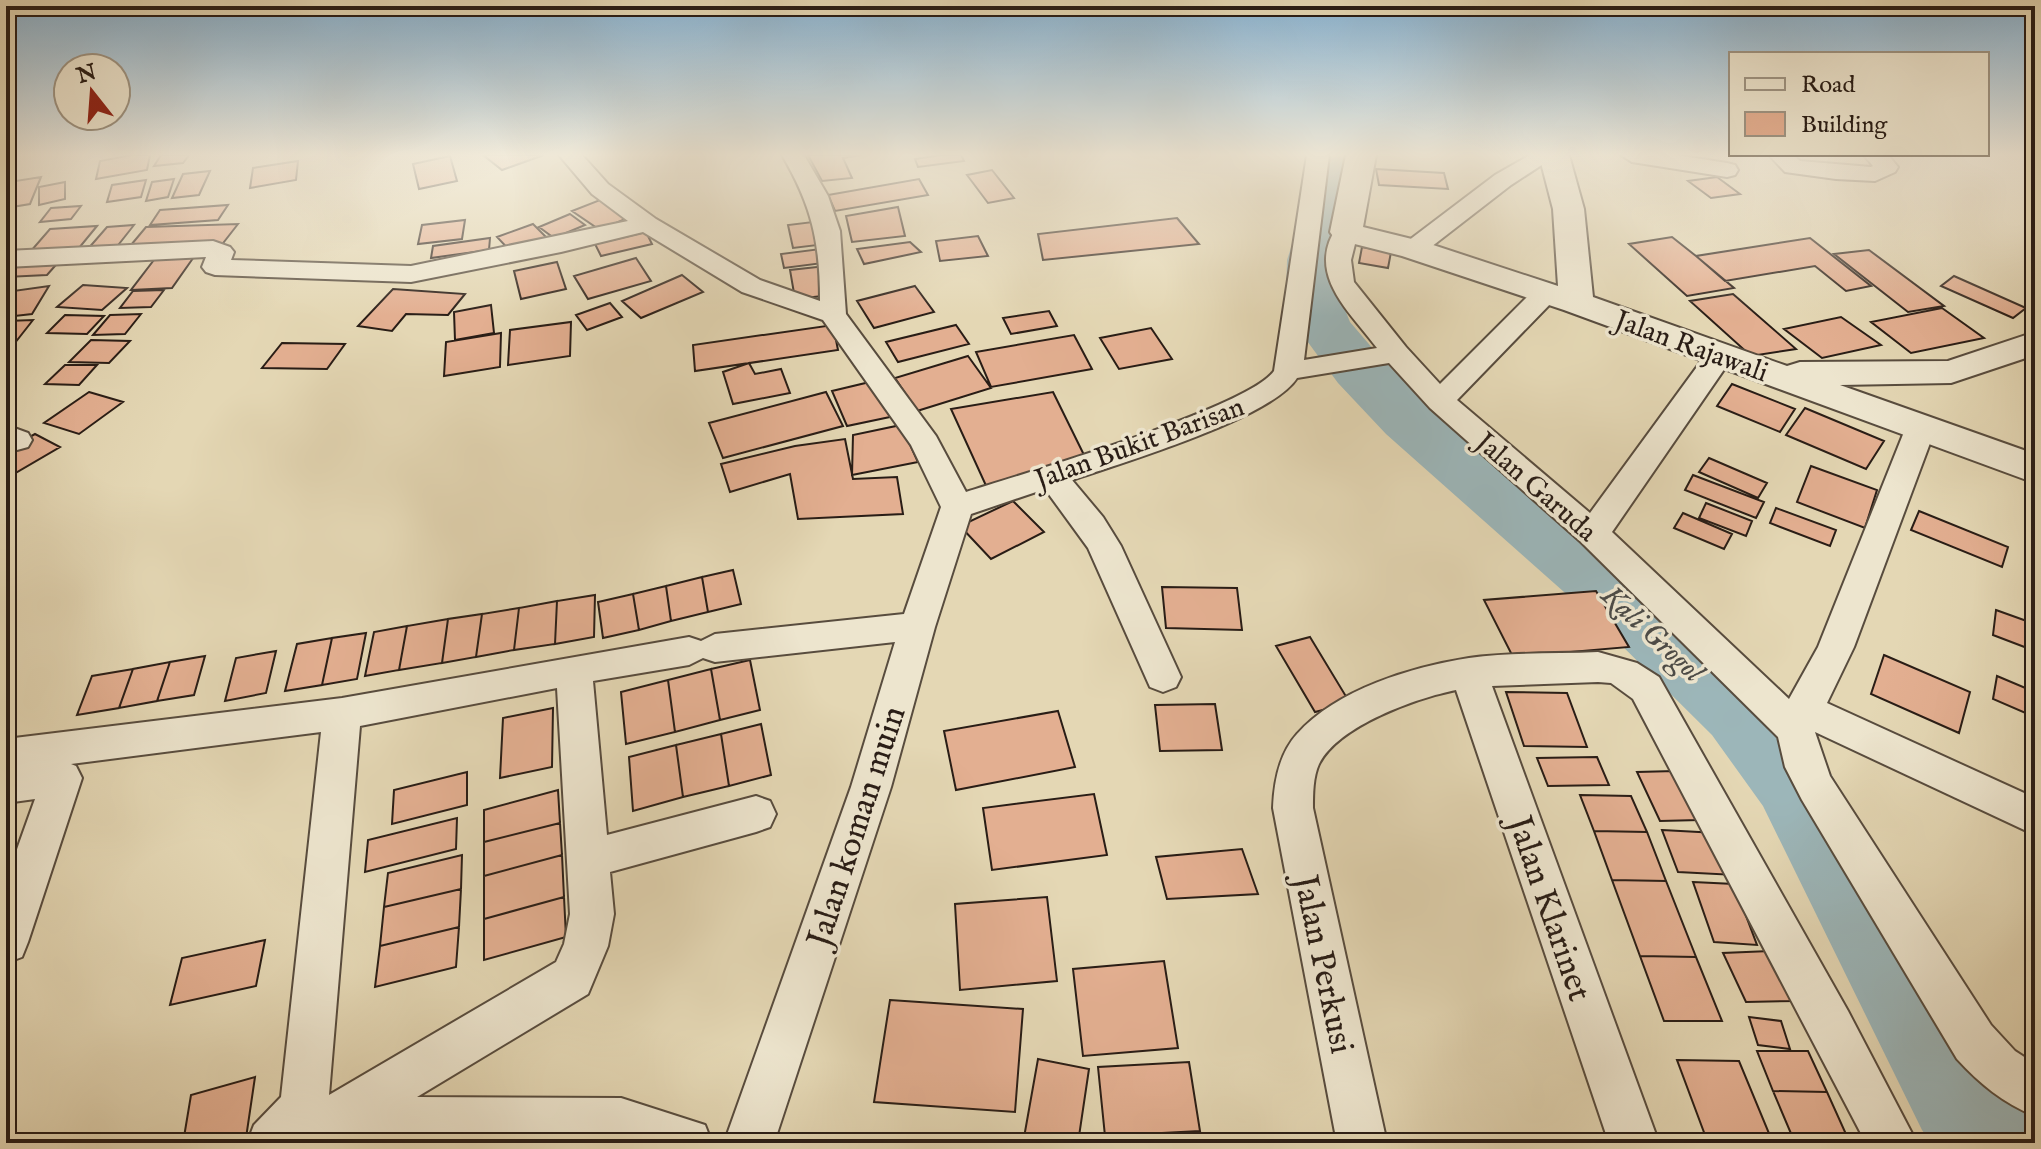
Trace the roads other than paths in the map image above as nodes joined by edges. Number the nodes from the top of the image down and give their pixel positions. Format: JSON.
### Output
{"nodes":[{"id":1,"x":626,"y":209,"type":"edge"},
{"id":2,"x":824,"y":209,"type":"edge"},
{"id":3,"x":1311,"y":209,"type":"edge"},
{"id":4,"x":1351,"y":209,"type":"edge"},
{"id":5,"x":1466,"y":209,"type":"edge"},
{"id":6,"x":1568,"y":209,"type":"edge"},
{"id":7,"x":647,"y":224,"type":"junction"},
{"id":8,"x":1346,"y":232,"type":"junction"},
{"id":9,"x":1413,"y":249,"type":"junction"},
{"id":10,"x":6,"y":259,"type":"edge"},
{"id":11,"x":1560,"y":299,"type":"junction"},
{"id":12,"x":833,"y":314,"type":"junction"},
{"id":13,"x":2035,"y":343,"type":"edge"},
{"id":14,"x":1383,"y":355,"type":"junction"},
{"id":15,"x":1720,"y":355,"type":"junction"},
{"id":16,"x":1288,"y":371,"type":"junction"},
{"id":17,"x":1951,"y":372,"type":"junction"},
{"id":18,"x":1773,"y":375,"type":"junction"},
{"id":19,"x":1440,"y":401,"type":"junction"},
{"id":20,"x":1921,"y":427,"type":"junction"},
{"id":21,"x":2035,"y":469,"type":"edge"},
{"id":22,"x":1051,"y":475,"type":"junction"},
{"id":23,"x":957,"y":507,"type":"junction"},
{"id":24,"x":1593,"y":534,"type":"junction"},
{"id":25,"x":917,"y":627,"type":"junction"},
{"id":26,"x":574,"y":670,"type":"junction"},
{"id":27,"x":1469,"y":673,"type":"junction"},
{"id":28,"x":1163,"y":677,"type":"dead end"},
{"id":29,"x":342,"y":714,"type":"junction"},
{"id":30,"x":1799,"y":719,"type":"junction"},
{"id":31,"x":6,"y":756,"type":"edge"},
{"id":32,"x":6,"y":786,"type":"edge"},
{"id":33,"x":756,"y":814,"type":"dead end"},
{"id":34,"x":2035,"y":817,"type":"edge"},
{"id":35,"x":590,"y":858,"type":"junction"},
{"id":36,"x":6,"y":942,"type":"edge"},
{"id":37,"x":2035,"y":1092,"type":"edge"},
{"id":38,"x":318,"y":1114,"type":"junction"},
{"id":39,"x":272,"y":1143,"type":"edge"},
{"id":40,"x":687,"y":1143,"type":"edge"},
{"id":41,"x":749,"y":1143,"type":"edge"},
{"id":42,"x":1362,"y":1143,"type":"edge"},
{"id":43,"x":1634,"y":1143,"type":"edge"},
{"id":44,"x":1892,"y":1143,"type":"edge"}],
"edges":[{"from":1,"to":7,"type":"street"},
{"from":2,"to":12,"type":"street"},
{"from":3,"to":16,"type":"street"},
{"from":4,"to":8,"type":"street","name":"Jalan Garuda"},
{"from":5,"to":9,"type":"street"},
{"from":6,"to":11,"type":"street"},
{"from":7,"to":10,"type":"street"},
{"from":7,"to":12,"type":"street"},
{"from":8,"to":9,"type":"street","name":"Jalan Rajawali"},
{"from":8,"to":14,"type":"street","name":"Jalan Garuda"},
{"from":9,"to":11,"type":"street","name":"Jalan Rajawali"},
{"from":11,"to":15,"type":"street","name":"Jalan Rajawali"},
{"from":11,"to":19,"type":"street"},
{"from":12,"to":23,"type":"street"},
{"from":13,"to":17,"type":"street"},
{"from":14,"to":16,"type":"street"},
{"from":14,"to":19,"type":"street","name":"Jalan Garuda"},
{"from":15,"to":18,"type":"street","name":"Jalan Rajawali"},
{"from":15,"to":24,"type":"street"},
{"from":16,"to":22,"type":"street","name":"Jalan Bukit Barisan"},
{"from":17,"to":18,"type":"street"},
{"from":17,"to":20,"type":"street"},
{"from":18,"to":20,"type":"street","name":"Jalan Rajawali"},
{"from":19,"to":24,"type":"street","name":"Jalan Garuda"},
{"from":20,"to":21,"type":"street","name":"Jalan Rajawali"},
{"from":20,"to":30,"type":"street"},
{"from":22,"to":23,"type":"street","name":"Jalan Bukit Barisan"},
{"from":22,"to":28,"type":"street"},
{"from":23,"to":25,"type":"street","name":"Jalan koman muin"},
{"from":24,"to":30,"type":"street","name":"Jalan Garuda"},
{"from":25,"to":26,"type":"street"},
{"from":25,"to":41,"type":"street","name":"Jalan koman muin"},
{"from":26,"to":29,"type":"street"},
{"from":26,"to":35,"type":"street"},
{"from":27,"to":42,"type":"street","name":"Jalan Perkusi"},
{"from":27,"to":43,"type":"street","name":"Jalan Klarinet"},
{"from":27,"to":44,"type":"street"},
{"from":29,"to":31,"type":"street"},
{"from":29,"to":38,"type":"street"},
{"from":30,"to":34,"type":"street"},
{"from":30,"to":37,"type":"street"},
{"from":32,"to":36,"type":"street"},
{"from":33,"to":35,"type":"street"},
{"from":35,"to":38,"type":"street"},
{"from":38,"to":39,"type":"street"},
{"from":38,"to":40,"type":"street"}]}
